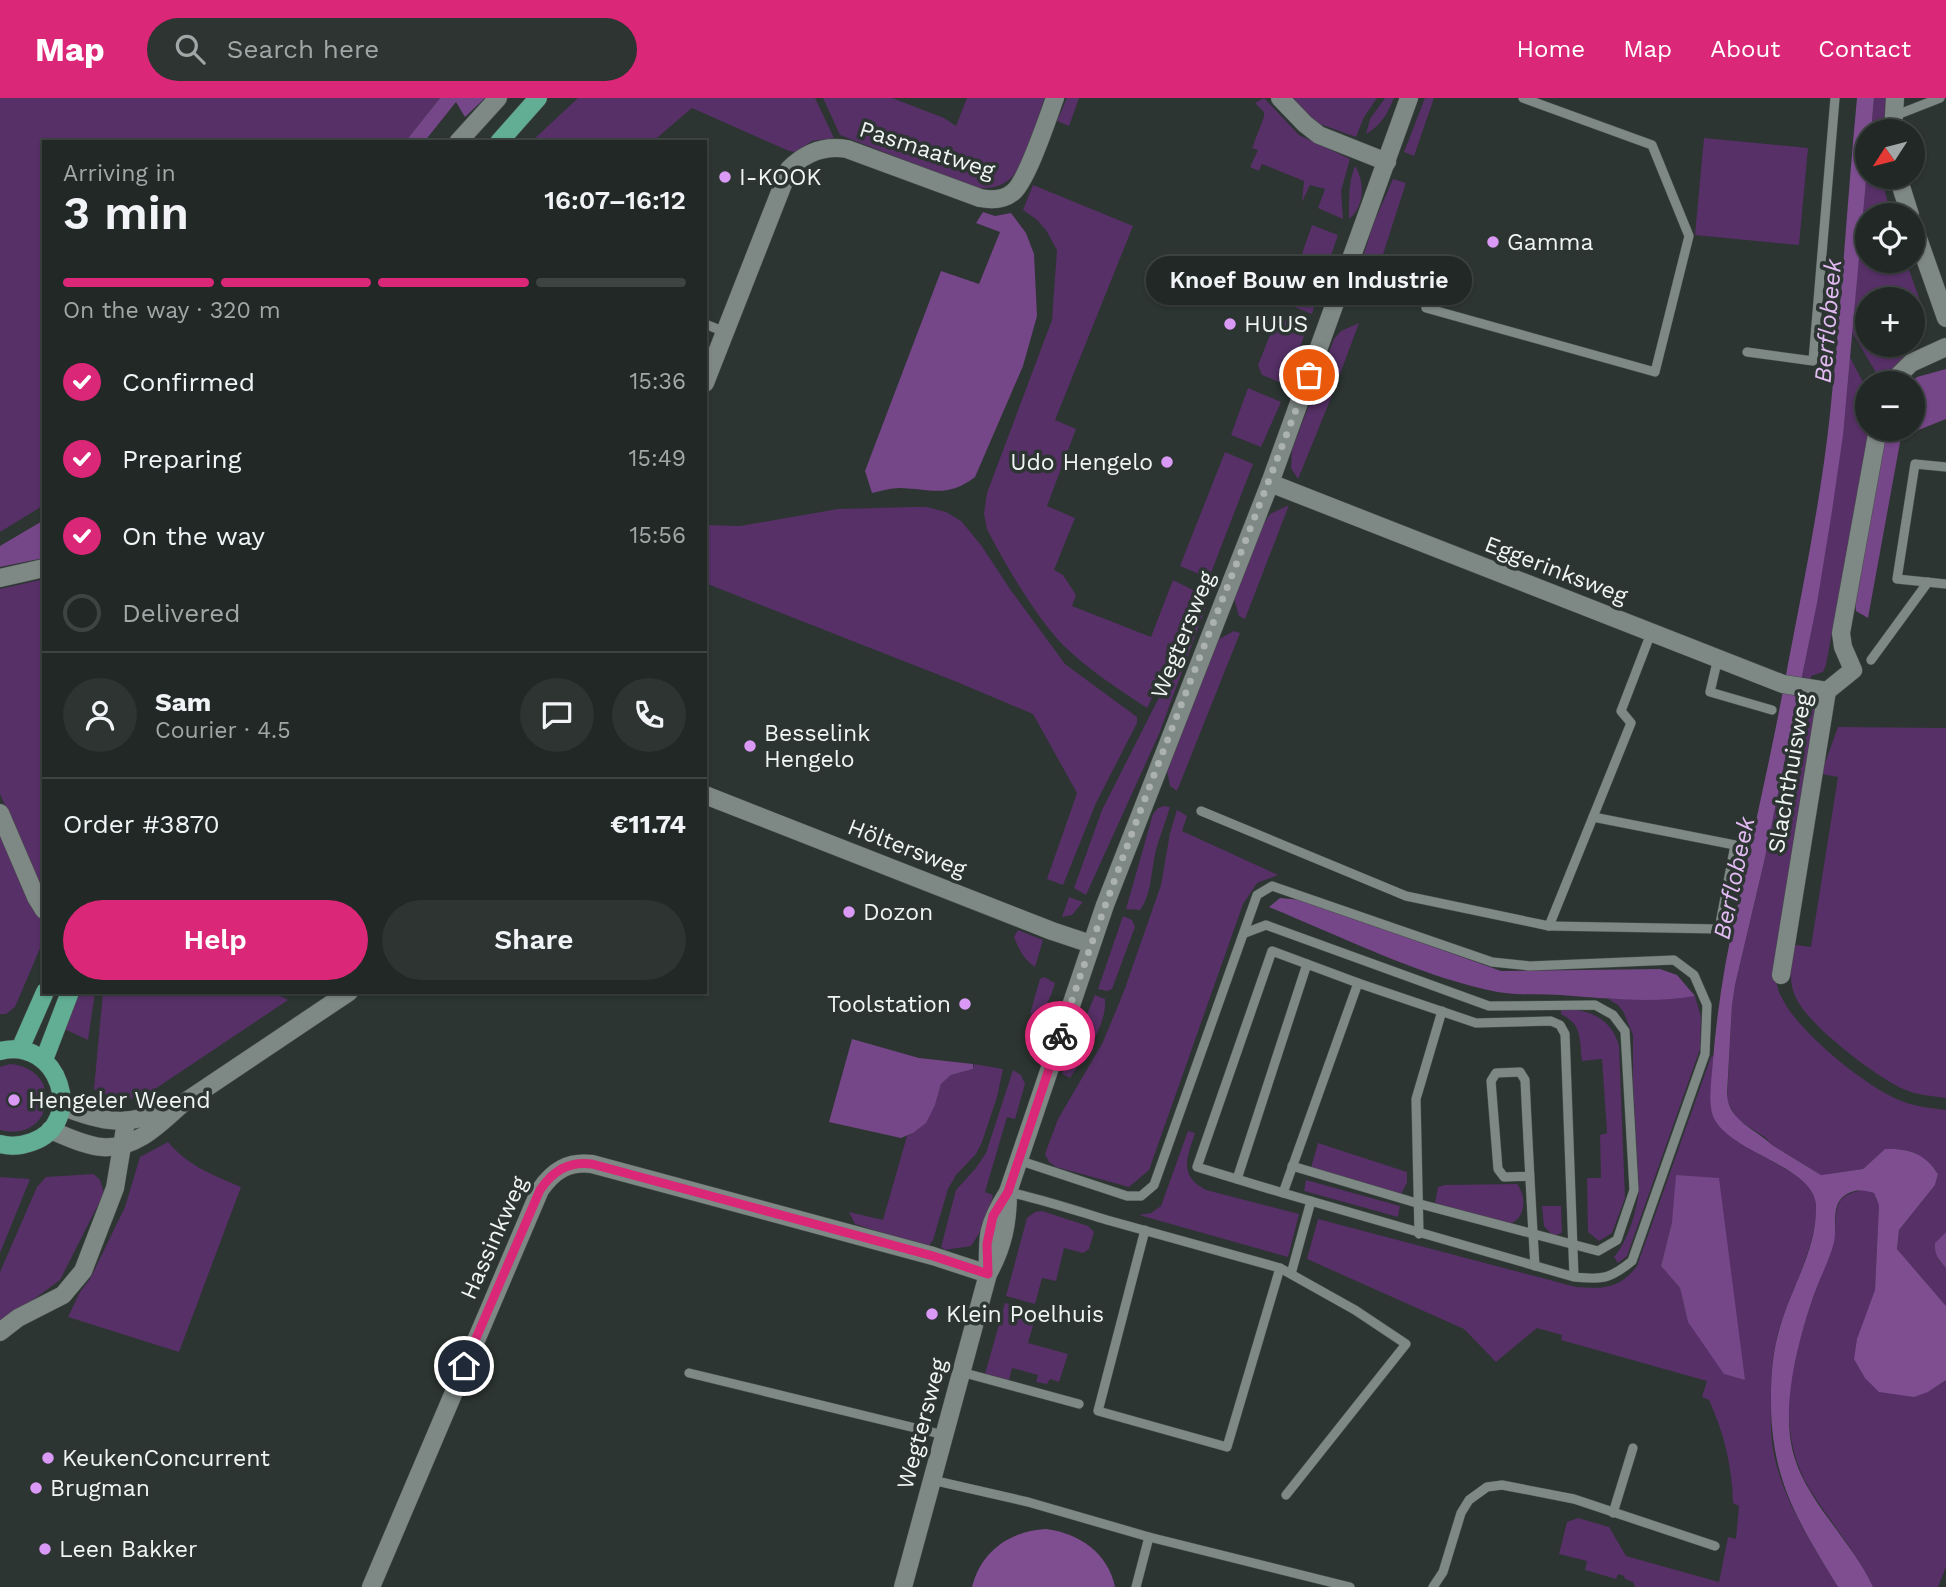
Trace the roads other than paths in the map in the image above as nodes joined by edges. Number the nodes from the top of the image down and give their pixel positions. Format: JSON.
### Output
{"nodes":[{"id":1,"x":498,"y":98,"type":"edge"},
{"id":2,"x":538,"y":98,"type":"edge"},
{"id":3,"x":1055,"y":98,"type":"edge"},
{"id":4,"x":1280,"y":98,"type":"edge"},
{"id":5,"x":1409,"y":98,"type":"edge"},
{"id":6,"x":1523,"y":98,"type":"edge"},
{"id":7,"x":1835,"y":98,"type":"edge"},
{"id":8,"x":1940,"y":98,"type":"edge"},
{"id":9,"x":1894,"y":115,"type":"edge"},
{"id":10,"x":460,"y":140,"type":"edge"},
{"id":11,"x":501,"y":140,"type":"edge"},
{"id":12,"x":1387,"y":162,"type":"junction"},
{"id":13,"x":1925,"y":258,"type":"edge"},
{"id":14,"x":1426,"y":308,"type":"dead end"},
{"id":15,"x":1946,"y":318,"type":"edge"},
{"id":16,"x":707,"y":325,"type":"edge"},
{"id":17,"x":725,"y":332,"type":"junction"},
{"id":18,"x":1946,"y":347,"type":"edge"},
{"id":19,"x":1747,"y":352,"type":"dead end"},
{"id":20,"x":1903,"y":371,"type":"edge"},
{"id":21,"x":707,"y":378,"type":"edge"},
{"id":22,"x":1876,"y":441,"type":"edge"},
{"id":23,"x":1946,"y":467,"type":"edge"},
{"id":24,"x":1270,"y":484,"type":"junction"},
{"id":25,"x":42,"y":568,"type":"edge"},
{"id":26,"x":0,"y":578,"type":"edge"},
{"id":27,"x":1928,"y":582,"type":"junction"},
{"id":28,"x":1946,"y":584,"type":"edge"},
{"id":29,"x":1651,"y":633,"type":"junction"},
{"id":30,"x":1718,"y":658,"type":"junction"},
{"id":31,"x":1871,"y":660,"type":"dead end"},
{"id":32,"x":1827,"y":691,"type":"junction"},
{"id":33,"x":1772,"y":710,"type":"dead end"},
{"id":34,"x":707,"y":796,"type":"edge"},
{"id":35,"x":1201,"y":811,"type":"dead end"},
{"id":36,"x":0,"y":813,"type":"edge"},
{"id":37,"x":1593,"y":817,"type":"junction"},
{"id":38,"x":42,"y":907,"type":"edge"},
{"id":39,"x":1549,"y":926,"type":"junction"},
{"id":40,"x":1245,"y":933,"type":"junction"},
{"id":41,"x":1091,"y":944,"type":"junction"},
{"id":42,"x":1307,"y":964,"type":"junction"},
{"id":43,"x":1781,"y":975,"type":"dead end"},
{"id":44,"x":1358,"y":983,"type":"junction"},
{"id":45,"x":43,"y":994,"type":"edge"},
{"id":46,"x":69,"y":994,"type":"edge"},
{"id":47,"x":346,"y":994,"type":"edge"},
{"id":48,"x":1442,"y":1011,"type":"junction"},
{"id":49,"x":20,"y":1049,"type":"junction"},
{"id":50,"x":0,"y":1051,"type":"edge"},
{"id":51,"x":44,"y":1060,"type":"junction"},
{"id":52,"x":182,"y":1104,"type":"junction"},
{"id":53,"x":61,"y":1106,"type":"junction"},
{"id":54,"x":126,"y":1122,"type":"junction"},
{"id":55,"x":50,"y":1130,"type":"junction"},
{"id":56,"x":121,"y":1146,"type":"junction"},
{"id":57,"x":2,"y":1149,"type":"edge"},
{"id":58,"x":1018,"y":1160,"type":"junction"},
{"id":59,"x":1292,"y":1166,"type":"junction"},
{"id":60,"x":1530,"y":1176,"type":"junction"},
{"id":61,"x":1237,"y":1179,"type":"junction"},
{"id":62,"x":1008,"y":1192,"type":"junction"},
{"id":63,"x":1283,"y":1193,"type":"junction"},
{"id":64,"x":1311,"y":1201,"type":"junction"},
{"id":65,"x":1420,"y":1204,"type":"junction"},
{"id":66,"x":1145,"y":1230,"type":"junction"},
{"id":67,"x":1419,"y":1234,"type":"junction"},
{"id":68,"x":1533,"y":1235,"type":"junction"},
{"id":69,"x":1574,"y":1247,"type":"junction"},
{"id":70,"x":1535,"y":1266,"type":"junction"},
{"id":71,"x":1280,"y":1268,"type":"junction"},
{"id":72,"x":988,"y":1274,"type":"junction"},
{"id":73,"x":1291,"y":1274,"type":"junction"},
{"id":74,"x":1574,"y":1277,"type":"junction"},
{"id":75,"x":0,"y":1332,"type":"edge"},
{"id":76,"x":961,"y":1372,"type":"junction"},
{"id":77,"x":689,"y":1373,"type":"dead end"},
{"id":78,"x":1079,"y":1404,"type":"dead end"},
{"id":79,"x":944,"y":1435,"type":"junction"},
{"id":80,"x":1633,"y":1448,"type":"dead end"},
{"id":81,"x":932,"y":1480,"type":"junction"},
{"id":82,"x":1286,"y":1494,"type":"dead end"},
{"id":83,"x":1613,"y":1513,"type":"junction"},
{"id":84,"x":1149,"y":1536,"type":"junction"},
{"id":85,"x":1715,"y":1546,"type":"dead end"},
{"id":86,"x":371,"y":1587,"type":"edge"},
{"id":87,"x":903,"y":1587,"type":"edge"},
{"id":88,"x":1136,"y":1587,"type":"edge"},
{"id":89,"x":1348,"y":1587,"type":"edge"},
{"id":90,"x":1433,"y":1587,"type":"edge"}],
"edges":[{"from":1,"to":10,"type":"street"},
{"from":2,"to":11,"type":"main road"},
{"from":3,"to":17,"type":"street","name":"Pasmaatweg"},
{"from":4,"to":12,"type":"street"},
{"from":5,"to":12,"type":"street","name":"Wegtersweg"},
{"from":6,"to":14,"type":"lane"},
{"from":7,"to":19,"type":"lane"},
{"from":8,"to":9,"type":"lane"},
{"from":12,"to":24,"type":"street","name":"Wegtersweg"},
{"from":13,"to":15,"type":"street"},
{"from":16,"to":17,"type":"lane"},
{"from":17,"to":21,"type":"street","name":"Pasmaatweg"},
{"from":18,"to":20,"type":"street"},
{"from":22,"to":32,"type":"street","name":"Slachthuisweg"},
{"from":23,"to":27,"type":"lane"},
{"from":24,"to":29,"type":"street","name":"Eggerinksweg"},
{"from":24,"to":41,"type":"street","name":"Wegtersweg"},
{"from":25,"to":26,"type":"street"},
{"from":27,"to":28,"type":"lane"},
{"from":27,"to":31,"type":"lane"},
{"from":29,"to":30,"type":"street","name":"Eggerinksweg"},
{"from":29,"to":37,"type":"lane"},
{"from":30,"to":32,"type":"street","name":"Eggerinksweg"},
{"from":30,"to":33,"type":"lane"},
{"from":32,"to":43,"type":"street","name":"Slachthuisweg"},
{"from":34,"to":41,"type":"street","name":"Höltersweg"},
{"from":35,"to":39,"type":"lane"},
{"from":36,"to":38,"type":"street"},
{"from":37,"to":39,"type":"lane"},
{"from":37,"to":39,"type":"lane"},
{"from":40,"to":58,"type":"lane"},
{"from":40,"to":69,"type":"lane"},
{"from":40,"to":74,"type":"lane"},
{"from":41,"to":58,"type":"street","name":"Wegtersweg"},
{"from":42,"to":44,"type":"lane"},
{"from":42,"to":61,"type":"lane"},
{"from":42,"to":61,"type":"lane"},
{"from":44,"to":48,"type":"lane"},
{"from":44,"to":59,"type":"lane"},
{"from":45,"to":49,"type":"main road"},
{"from":46,"to":51,"type":"main road"},
{"from":47,"to":52,"type":"street"},
{"from":48,"to":65,"type":"lane"},
{"from":48,"to":69,"type":"lane"},
{"from":49,"to":50,"type":"main road"},
{"from":49,"to":51,"type":"main road"},
{"from":51,"to":53,"type":"main road"},
{"from":52,"to":54,"type":"street"},
{"from":52,"to":56,"type":"street"},
{"from":53,"to":54,"type":"street"},
{"from":53,"to":55,"type":"main road"},
{"from":54,"to":56,"type":"street"},
{"from":55,"to":56,"type":"street"},
{"from":55,"to":57,"type":"main road"},
{"from":56,"to":75,"type":"street"},
{"from":58,"to":62,"type":"street","name":"Wegtersweg"},
{"from":59,"to":63,"type":"lane"},
{"from":59,"to":65,"type":"lane"},
{"from":60,"to":60,"type":"lane"},
{"from":60,"to":68,"type":"lane"},
{"from":61,"to":63,"type":"lane"},
{"from":62,"to":66,"type":"lane"},
{"from":62,"to":72,"type":"street","name":"Wegtersweg"},
{"from":63,"to":64,"type":"lane"},
{"from":64,"to":67,"type":"lane"},
{"from":64,"to":73,"type":"lane"},
{"from":65,"to":67,"type":"lane"},
{"from":65,"to":68,"type":"lane"},
{"from":66,"to":71,"type":"lane"},
{"from":66,"to":71,"type":"lane"},
{"from":67,"to":70,"type":"lane"},
{"from":68,"to":69,"type":"lane"},
{"from":68,"to":70,"type":"lane"},
{"from":69,"to":74,"type":"lane"},
{"from":70,"to":74,"type":"lane"},
{"from":71,"to":73,"type":"lane"},
{"from":72,"to":76,"type":"street","name":"Wegtersweg"},
{"from":72,"to":86,"type":"street","name":"Hassinkweg"},
{"from":73,"to":82,"type":"lane"},
{"from":76,"to":78,"type":"lane","name":"Wegtersweg"},
{"from":76,"to":79,"type":"street","name":"Wegtersweg"},
{"from":77,"to":79,"type":"lane"},
{"from":79,"to":81,"type":"street","name":"Wegtersweg"},
{"from":80,"to":83,"type":"lane"},
{"from":81,"to":84,"type":"lane"},
{"from":81,"to":87,"type":"street","name":"Wegtersweg"},
{"from":83,"to":85,"type":"lane"},
{"from":83,"to":90,"type":"lane"},
{"from":84,"to":88,"type":"lane"},
{"from":84,"to":89,"type":"lane"}]}
